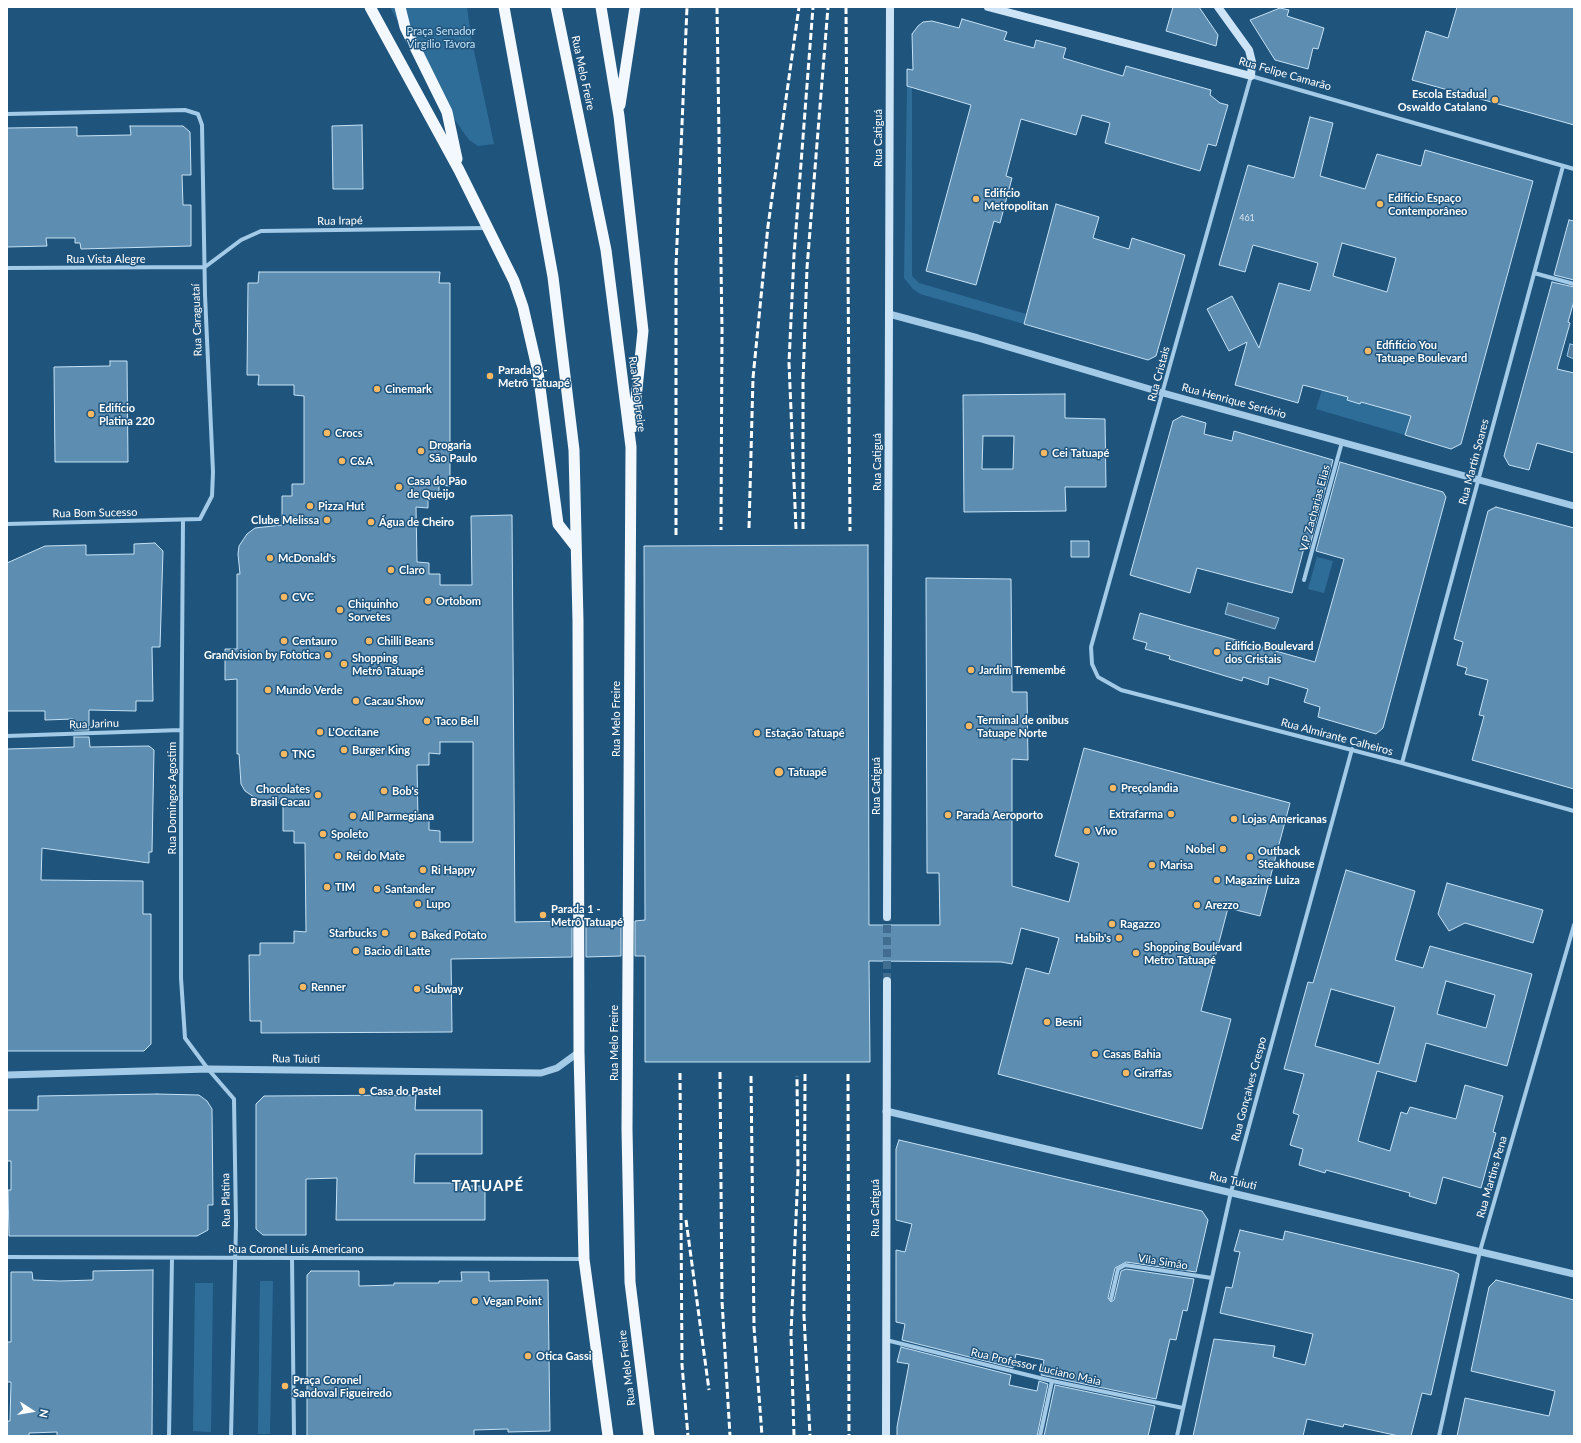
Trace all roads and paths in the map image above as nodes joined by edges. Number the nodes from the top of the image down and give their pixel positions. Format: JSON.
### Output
{"nodes":[{"id":1,"x":370,"y":7,"type":"edge"},
{"id":2,"x":400,"y":7,"type":"edge"},
{"id":3,"x":504,"y":7,"type":"edge"},
{"id":4,"x":556,"y":7,"type":"edge"},
{"id":5,"x":600,"y":7,"type":"edge"},
{"id":6,"x":635,"y":7,"type":"edge"},
{"id":7,"x":890,"y":7,"type":"edge"},
{"id":8,"x":988,"y":7,"type":"edge"},
{"id":9,"x":1218,"y":7,"type":"edge"},
{"id":10,"x":1251,"y":76,"type":"junction"},
{"id":11,"x":7,"y":114,"type":"edge"},
{"id":12,"x":619,"y":116,"type":"junction"},
{"id":13,"x":1562,"y":166,"type":"junction"},
{"id":14,"x":1574,"y":169,"type":"edge"},
{"id":15,"x":459,"y":170,"type":"junction"},
{"id":16,"x":487,"y":228,"type":"junction"},
{"id":17,"x":205,"y":267,"type":"junction"},
{"id":18,"x":7,"y":268,"type":"edge"},
{"id":19,"x":1534,"y":273,"type":"junction"},
{"id":20,"x":1574,"y":284,"type":"edge"},
{"id":21,"x":888,"y":314,"type":"junction"},
{"id":22,"x":1163,"y":393,"type":"junction"},
{"id":23,"x":1342,"y":442,"type":"junction"},
{"id":24,"x":631,"y":447,"type":"junction"},
{"id":25,"x":1478,"y":479,"type":"junction"},
{"id":26,"x":1574,"y":506,"type":"edge"},
{"id":27,"x":183,"y":520,"type":"junction"},
{"id":28,"x":7,"y":524,"type":"edge"},
{"id":29,"x":576,"y":547,"type":"junction"},
{"id":30,"x":1304,"y":580,"type":"dead end"},
{"id":31,"x":1098,"y":677,"type":"joint"},
{"id":32,"x":181,"y":730,"type":"junction"},
{"id":33,"x":7,"y":736,"type":"edge"},
{"id":34,"x":1352,"y":749,"type":"junction"},
{"id":35,"x":1402,"y":763,"type":"junction"},
{"id":36,"x":1574,"y":811,"type":"edge"},
{"id":37,"x":887,"y":918,"type":"tunnel mouth"},
{"id":38,"x":1574,"y":925,"type":"edge"},
{"id":39,"x":887,"y":981,"type":"tunnel mouth"},
{"id":40,"x":579,"y":1052,"type":"junction"},
{"id":41,"x":208,"y":1069,"type":"junction"},
{"id":42,"x":7,"y":1075,"type":"edge"},
{"id":43,"x":886,"y":1111,"type":"junction"},
{"id":44,"x":1231,"y":1192,"type":"junction"},
{"id":45,"x":1480,"y":1251,"type":"junction"},
{"id":46,"x":7,"y":1257,"type":"edge"},
{"id":47,"x":172,"y":1258,"type":"junction"},
{"id":48,"x":235,"y":1258,"type":"junction"},
{"id":49,"x":292,"y":1258,"type":"junction"},
{"id":50,"x":584,"y":1259,"type":"junction"},
{"id":51,"x":1574,"y":1274,"type":"edge"},
{"id":52,"x":1212,"y":1278,"type":"junction"},
{"id":53,"x":1111,"y":1298,"type":"dead end"},
{"id":54,"x":886,"y":1340,"type":"junction"},
{"id":55,"x":1052,"y":1381,"type":"junction"},
{"id":56,"x":1183,"y":1408,"type":"junction"},
{"id":57,"x":169,"y":1436,"type":"edge"},
{"id":58,"x":231,"y":1436,"type":"edge"},
{"id":59,"x":294,"y":1436,"type":"edge"},
{"id":60,"x":608,"y":1436,"type":"edge"},
{"id":61,"x":649,"y":1436,"type":"edge"},
{"id":62,"x":886,"y":1436,"type":"edge"},
{"id":63,"x":1040,"y":1436,"type":"edge"},
{"id":64,"x":1177,"y":1436,"type":"edge"},
{"id":65,"x":1439,"y":1436,"type":"edge"}],
"edges":[{"from":1,"to":15,"type":"highway"},
{"from":2,"to":15,"type":"highway"},
{"from":3,"to":29,"type":"highway"},
{"from":4,"to":24,"type":"highway","name":"Rua Melo Freire"},
{"from":5,"to":12,"type":"highway"},
{"from":6,"to":12,"type":"highway"},
{"from":7,"to":21,"type":"main road","name":"Rua Catiguá"},
{"from":8,"to":10,"type":"main road","name":"Rua Felipe Camarão"},
{"from":9,"to":10,"type":"main road"},
{"from":10,"to":13,"type":"street","name":"Rua Felipe Camarão"},
{"from":10,"to":22,"type":"street","name":"Rua Cristais"},
{"from":11,"to":17,"type":"street","name":"Rua Caraguataí"},
{"from":12,"to":24,"type":"highway"},
{"from":13,"to":14,"type":"street","name":"Rua Felipe Camarão"},
{"from":13,"to":19,"type":"street","name":"Rua Martin Soares"},
{"from":15,"to":16,"type":"highway"},
{"from":16,"to":17,"type":"street","name":"Rua Irapé"},
{"from":16,"to":29,"type":"highway"},
{"from":17,"to":18,"type":"street","name":"Rua Vista Alegre"},
{"from":17,"to":27,"type":"street","name":"Rua Caraguataí"},
{"from":19,"to":20,"type":"street"},
{"from":19,"to":25,"type":"street","name":"Rua Martin Soares"},
{"from":21,"to":22,"type":"street","name":"Rua Henrique Sertório"},
{"from":21,"to":37,"type":"main road","name":"Rua Catiguá"},
{"from":22,"to":23,"type":"street","name":"Rua Henrique Sertório"},
{"from":22,"to":31,"type":"street","name":"Rua Cristais"},
{"from":23,"to":25,"type":"street","name":"Rua Henrique Sertório"},
{"from":23,"to":30,"type":"street","name":"V.P Zacharias Elias"},
{"from":24,"to":61,"type":"highway","name":"Rua Melo Freire"},
{"from":25,"to":26,"type":"street","name":"Rua Henrique Sertório"},
{"from":25,"to":35,"type":"street","name":"Rua Martin Soares"},
{"from":27,"to":28,"type":"street","name":"Rua Bom Sucesso"},
{"from":27,"to":32,"type":"street","name":"Rua Domingos Agostim"},
{"from":29,"to":40,"type":"highway"},
{"from":31,"to":34,"type":"street","name":"Rua Almirante Calheiros"},
{"from":32,"to":33,"type":"street","name":"Rua Jarinu"},
{"from":32,"to":41,"type":"street","name":"Rua Domingos Agostim"},
{"from":34,"to":35,"type":"street","name":"Rua Almirante Calheiros"},
{"from":34,"to":44,"type":"street","name":"Rua Gonçalves Crespo"},
{"from":35,"to":36,"type":"street","name":"Rua Almirante Calheiros"},
{"from":38,"to":45,"type":"street","name":"Rua Martins Pena"},
{"from":39,"to":43,"type":"main road","name":"Rua Catiguá"},
{"from":40,"to":41,"type":"street","name":"Rua Tuiuti"},
{"from":40,"to":50,"type":"highway"},
{"from":41,"to":42,"type":"street","name":"Rua Tuiuti"},
{"from":41,"to":48,"type":"street","name":"Rua Platina"},
{"from":43,"to":44,"type":"street","name":"Rua Tuiuti"},
{"from":43,"to":54,"type":"main road","name":"Rua Catiguá"},
{"from":44,"to":45,"type":"street","name":"Rua Tuiuti"},
{"from":44,"to":52,"type":"street","name":"Rua Gonçalves Crespo"},
{"from":45,"to":51,"type":"street","name":"Rua Tuiuti"},
{"from":45,"to":65,"type":"street","name":"Rua Martins Pena"},
{"from":46,"to":47,"type":"street","name":"Rua Coronel Luis Americano"},
{"from":47,"to":48,"type":"street","name":"Rua Coronel Luis Americano"},
{"from":47,"to":57,"type":"street"},
{"from":48,"to":49,"type":"street","name":"Rua Coronel Luis Americano"},
{"from":48,"to":58,"type":"street","name":"Rua Platina"},
{"from":49,"to":50,"type":"street","name":"Rua Coronel Luis Americano"},
{"from":49,"to":59,"type":"street"},
{"from":50,"to":60,"type":"highway"},
{"from":52,"to":53,"type":"street","name":"Vila Simão"},
{"from":52,"to":56,"type":"street","name":"Rua Gonçalves Crespo"},
{"from":54,"to":55,"type":"street","name":"Rua Professor Luciano Maia"},
{"from":54,"to":62,"type":"main road","name":"Rua Catiguá"},
{"from":55,"to":56,"type":"street","name":"Rua Professor Luciano Maia"},
{"from":55,"to":63,"type":"street"},
{"from":56,"to":64,"type":"street","name":"Rua Gonçalves Crespo"}]}
